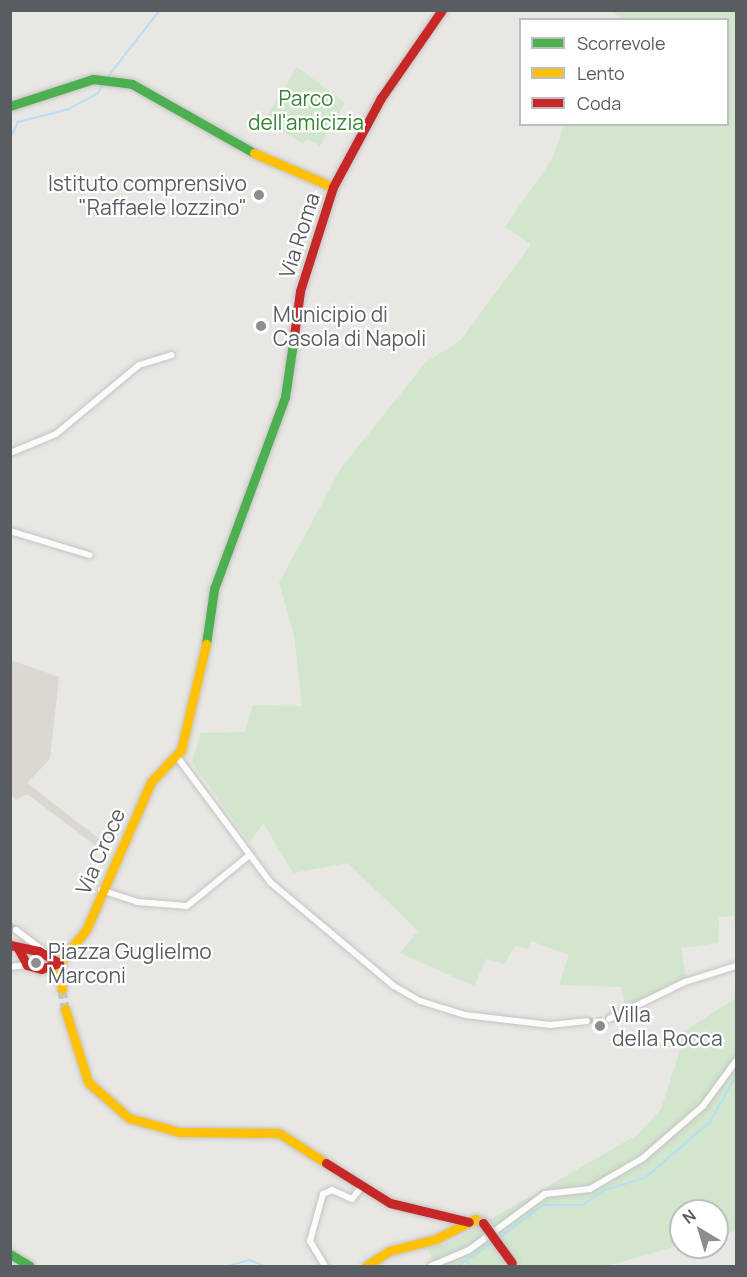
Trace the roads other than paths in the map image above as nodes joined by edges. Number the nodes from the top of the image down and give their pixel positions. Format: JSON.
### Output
{"nodes":[{"id":1,"x":442,"y":10,"type":"edge"},
{"id":2,"x":10,"y":106,"type":"edge"},
{"id":3,"x":333,"y":187,"type":"junction"},
{"id":4,"x":172,"y":355,"type":"dead end"},
{"id":5,"x":10,"y":453,"type":"edge"},
{"id":6,"x":10,"y":531,"type":"edge"},
{"id":7,"x":89,"y":555,"type":"dead end"},
{"id":8,"x":178,"y":758,"type":"junction"},
{"id":9,"x":247,"y":857,"type":"junction"},
{"id":10,"x":101,"y":890,"type":"junction"},
{"id":11,"x":16,"y":930,"type":"dead end"},
{"id":12,"x":14,"y":946,"type":"edge"},
{"id":13,"x":48,"y":956,"type":"junction"},
{"id":14,"x":59,"y":963,"type":"junction"},
{"id":15,"x":27,"y":965,"type":"junction"},
{"id":16,"x":736,"y":966,"type":"edge"},
{"id":17,"x":10,"y":967,"type":"edge"},
{"id":18,"x":62,"y":989,"type":"tunnel mouth"},
{"id":19,"x":65,"y":1009,"type":"tunnel mouth"},
{"id":20,"x":609,"y":1019,"type":"tunnel mouth"},
{"id":21,"x":587,"y":1021,"type":"tunnel mouth"},
{"id":22,"x":736,"y":1061,"type":"edge"},
{"id":23,"x":363,"y":1185,"type":"junction"},
{"id":24,"x":438,"y":1216,"type":"junction"},
{"id":25,"x":469,"y":1222,"type":"junction"},
{"id":26,"x":442,"y":1235,"type":"junction"},
{"id":27,"x":10,"y":1254,"type":"edge"},
{"id":28,"x":514,"y":1265,"type":"edge"},
{"id":29,"x":30,"y":1266,"type":"edge"},
{"id":30,"x":325,"y":1266,"type":"edge"},
{"id":31,"x":366,"y":1266,"type":"edge"},
{"id":32,"x":431,"y":1266,"type":"edge"}],
"edges":[{"from":1,"to":3,"type":"street","name":"Via Roma"},
{"from":2,"to":3,"type":"street"},
{"from":3,"to":8,"type":"street","name":"Via Roma"},
{"from":4,"to":5,"type":"street"},
{"from":6,"to":7,"type":"street"},
{"from":8,"to":9,"type":"street"},
{"from":8,"to":10,"type":"street","name":"Via Croce"},
{"from":9,"to":10,"type":"street"},
{"from":9,"to":21,"type":"street"},
{"from":10,"to":14,"type":"street","name":"Via Croce"},
{"from":11,"to":13,"type":"street"},
{"from":12,"to":13,"type":"street"},
{"from":12,"to":15,"type":"street"},
{"from":13,"to":14,"type":"street"},
{"from":14,"to":15,"type":"street"},
{"from":14,"to":18,"type":"street"},
{"from":15,"to":17,"type":"street"},
{"from":16,"to":20,"type":"street"},
{"from":19,"to":23,"type":"street"},
{"from":22,"to":32,"type":"street"},
{"from":23,"to":24,"type":"street"},
{"from":23,"to":30,"type":"street"},
{"from":24,"to":25,"type":"street"},
{"from":24,"to":26,"type":"street"},
{"from":25,"to":26,"type":"street"},
{"from":25,"to":28,"type":"street","bridge":true},
{"from":26,"to":31,"type":"street"},
{"from":27,"to":29,"type":"street"}]}
